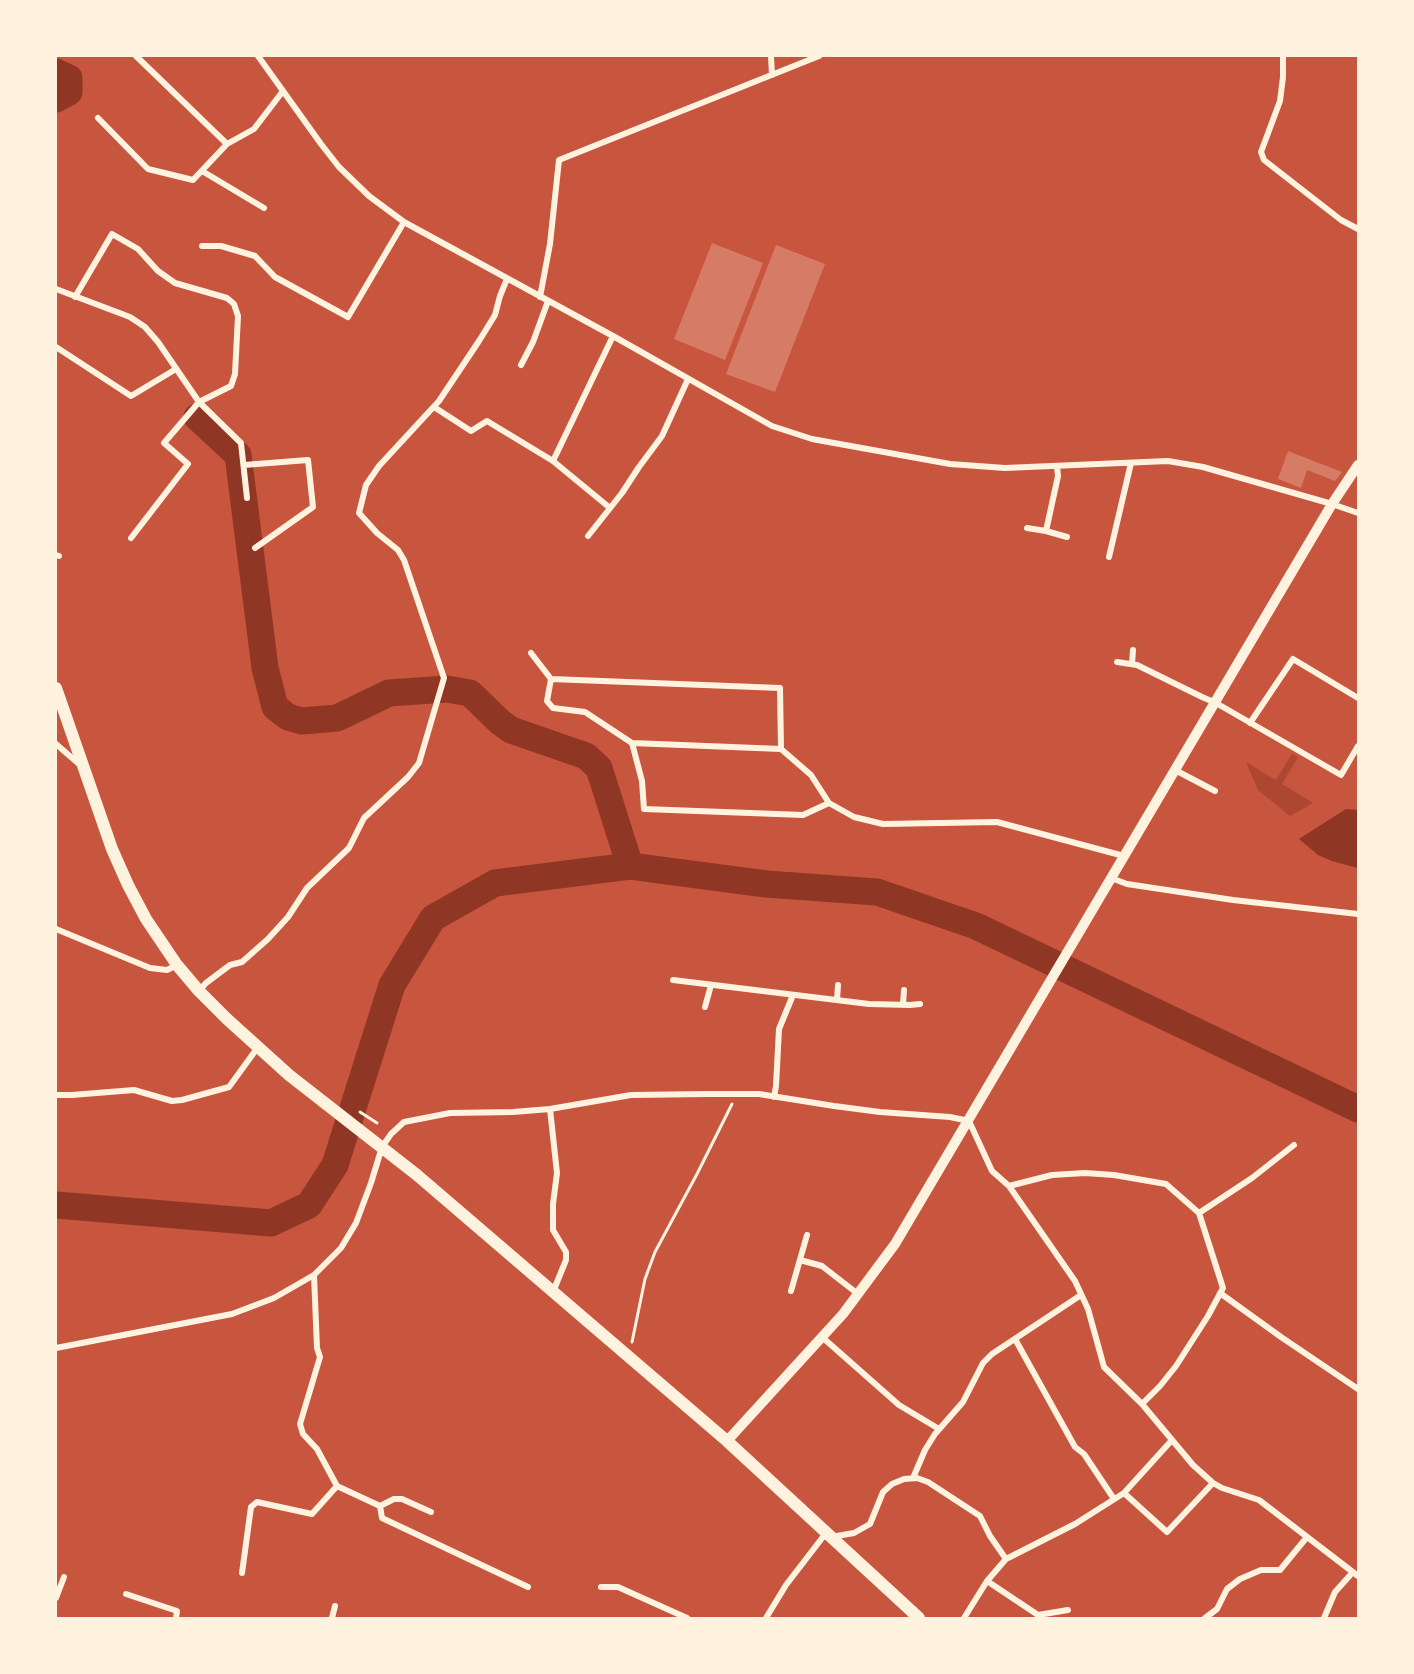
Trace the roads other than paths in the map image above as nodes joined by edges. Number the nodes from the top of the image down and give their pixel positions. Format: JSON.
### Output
{"nodes":[{"id":1,"x":136,"y":56,"type":"edge"},
{"id":2,"x":258,"y":56,"type":"edge"},
{"id":3,"x":771,"y":56,"type":"edge"},
{"id":4,"x":819,"y":56,"type":"edge"},
{"id":5,"x":1283,"y":56,"type":"edge"},
{"id":6,"x":772,"y":75,"type":"junction"},
{"id":7,"x":283,"y":91,"type":"junction"},
{"id":8,"x":98,"y":118,"type":"dead end"},
{"id":9,"x":227,"y":144,"type":"junction"},
{"id":10,"x":202,"y":171,"type":"junction"},
{"id":11,"x":264,"y":208,"type":"dead end"},
{"id":12,"x":404,"y":222,"type":"junction"},
{"id":13,"x":1359,"y":229,"type":"edge"},
{"id":14,"x":202,"y":246,"type":"dead end"},
{"id":15,"x":507,"y":279,"type":"junction"},
{"id":16,"x":56,"y":290,"type":"edge"},
{"id":17,"x":75,"y":297,"type":"junction"},
{"id":18,"x":540,"y":297,"type":"junction"},
{"id":19,"x":548,"y":302,"type":"junction"},
{"id":20,"x":613,"y":336,"type":"junction"},
{"id":21,"x":56,"y":347,"type":"edge"},
{"id":22,"x":521,"y":365,"type":"dead end"},
{"id":23,"x":176,"y":369,"type":"junction"},
{"id":24,"x":688,"y":379,"type":"junction"},
{"id":25,"x":199,"y":402,"type":"junction"},
{"id":26,"x":434,"y":406,"type":"junction"},
{"id":27,"x":553,"y":461,"type":"junction"},
{"id":28,"x":1131,"y":463,"type":"junction"},
{"id":29,"x":244,"y":465,"type":"junction"},
{"id":30,"x":1359,"y":465,"type":"edge"},
{"id":31,"x":1057,"y":466,"type":"junction"},
{"id":32,"x":247,"y":498,"type":"dead end"},
{"id":33,"x":1332,"y":504,"type":"junction"},
{"id":34,"x":610,"y":508,"type":"junction"},
{"id":35,"x":1359,"y":513,"type":"edge"},
{"id":36,"x":1027,"y":528,"type":"dead end"},
{"id":37,"x":1046,"y":531,"type":"junction"},
{"id":38,"x":588,"y":536,"type":"dead end"},
{"id":39,"x":1067,"y":537,"type":"dead end"},
{"id":40,"x":131,"y":538,"type":"dead end"},
{"id":41,"x":255,"y":548,"type":"dead end"},
{"id":42,"x":1109,"y":557,"type":"dead end"},
{"id":43,"x":1133,"y":650,"type":"dead end"},
{"id":44,"x":531,"y":653,"type":"dead end"},
{"id":45,"x":1117,"y":662,"type":"dead end"},
{"id":46,"x":1132,"y":664,"type":"junction"},
{"id":47,"x":551,"y":679,"type":"junction"},
{"id":48,"x":56,"y":688,"type":"edge"},
{"id":49,"x":1359,"y":698,"type":"edge"},
{"id":50,"x":1216,"y":702,"type":"junction"},
{"id":51,"x":1250,"y":723,"type":"junction"},
{"id":52,"x":632,"y":743,"type":"junction"},
{"id":53,"x":56,"y":744,"type":"edge"},
{"id":54,"x":1359,"y":746,"type":"edge"},
{"id":55,"x":781,"y":749,"type":"junction"},
{"id":56,"x":85,"y":768,"type":"junction"},
{"id":57,"x":1175,"y":771,"type":"junction"},
{"id":58,"x":1215,"y":791,"type":"dead end"},
{"id":59,"x":830,"y":803,"type":"junction"},
{"id":60,"x":1124,"y":856,"type":"junction"},
{"id":61,"x":1111,"y":878,"type":"junction"},
{"id":62,"x":1359,"y":914,"type":"edge"},
{"id":63,"x":56,"y":929,"type":"edge"},
{"id":64,"x":177,"y":965,"type":"junction"},
{"id":65,"x":673,"y":980,"type":"dead end"},
{"id":66,"x":711,"y":985,"type":"junction"},
{"id":67,"x":838,"y":985,"type":"dead end"},
{"id":68,"x":904,"y":990,"type":"dead end"},
{"id":69,"x":199,"y":991,"type":"junction"},
{"id":70,"x":793,"y":995,"type":"junction"},
{"id":71,"x":837,"y":1000,"type":"junction"},
{"id":72,"x":920,"y":1004,"type":"dead end"},
{"id":73,"x":903,"y":1005,"type":"junction"},
{"id":74,"x":705,"y":1007,"type":"dead end"},
{"id":75,"x":258,"y":1047,"type":"junction"},
{"id":76,"x":56,"y":1095,"type":"edge"},
{"id":77,"x":774,"y":1096,"type":"junction"},
{"id":78,"x":550,"y":1109,"type":"junction"},
{"id":79,"x":969,"y":1121,"type":"junction"},
{"id":80,"x":1294,"y":1145,"type":"dead end"},
{"id":81,"x":382,"y":1147,"type":"junction"},
{"id":82,"x":1009,"y":1186,"type":"junction"},
{"id":83,"x":1199,"y":1213,"type":"junction"},
{"id":84,"x":807,"y":1235,"type":"dead end"},
{"id":85,"x":800,"y":1260,"type":"junction"},
{"id":86,"x":314,"y":1275,"type":"junction"},
{"id":87,"x":792,"y":1291,"type":"dead end"},
{"id":88,"x":553,"y":1292,"type":"junction"},
{"id":89,"x":1220,"y":1293,"type":"junction"},
{"id":90,"x":858,"y":1294,"type":"junction"},
{"id":91,"x":1081,"y":1295,"type":"junction"},
{"id":92,"x":822,"y":1337,"type":"junction"},
{"id":93,"x":1014,"y":1339,"type":"junction"},
{"id":94,"x":56,"y":1348,"type":"edge"},
{"id":95,"x":1359,"y":1389,"type":"edge"},
{"id":96,"x":1142,"y":1404,"type":"junction"},
{"id":97,"x":939,"y":1429,"type":"junction"},
{"id":98,"x":1172,"y":1440,"type":"junction"},
{"id":99,"x":727,"y":1441,"type":"junction"},
{"id":100,"x":913,"y":1478,"type":"junction"},
{"id":101,"x":1213,"y":1483,"type":"junction"},
{"id":102,"x":337,"y":1486,"type":"junction"},
{"id":103,"x":1124,"y":1493,"type":"junction"},
{"id":104,"x":1114,"y":1499,"type":"junction"},
{"id":105,"x":380,"y":1506,"type":"junction"},
{"id":106,"x":431,"y":1512,"type":"dead end"},
{"id":107,"x":828,"y":1535,"type":"junction"},
{"id":108,"x":1307,"y":1537,"type":"junction"},
{"id":109,"x":1006,"y":1560,"type":"junction"},
{"id":110,"x":242,"y":1573,"type":"dead end"},
{"id":111,"x":1356,"y":1574,"type":"edge"},
{"id":112,"x":64,"y":1577,"type":"dead end"},
{"id":113,"x":987,"y":1581,"type":"junction"},
{"id":114,"x":528,"y":1587,"type":"dead end"},
{"id":115,"x":602,"y":1587,"type":"dead end"},
{"id":116,"x":126,"y":1594,"type":"dead end"},
{"id":117,"x":56,"y":1598,"type":"edge"},
{"id":118,"x":335,"y":1606,"type":"dead end"},
{"id":119,"x":1068,"y":1610,"type":"dead end"},
{"id":120,"x":1037,"y":1617,"type":"edge"},
{"id":121,"x":176,"y":1618,"type":"edge"},
{"id":122,"x":332,"y":1618,"type":"edge"},
{"id":123,"x":687,"y":1618,"type":"edge"},
{"id":124,"x":766,"y":1618,"type":"edge"},
{"id":125,"x":919,"y":1618,"type":"edge"},
{"id":126,"x":964,"y":1618,"type":"edge"},
{"id":127,"x":1205,"y":1618,"type":"edge"},
{"id":128,"x":1324,"y":1618,"type":"edge"}],
"edges":[{"from":1,"to":9,"type":"street"},
{"from":2,"to":7,"type":"street"},
{"from":3,"to":6,"type":"street"},
{"from":4,"to":6,"type":"street"},
{"from":5,"to":13,"type":"street"},
{"from":6,"to":18,"type":"street"},
{"from":7,"to":9,"type":"street"},
{"from":7,"to":12,"type":"street"},
{"from":8,"to":10,"type":"street"},
{"from":9,"to":10,"type":"street"},
{"from":10,"to":11,"type":"street"},
{"from":12,"to":14,"type":"street"},
{"from":12,"to":15,"type":"street"},
{"from":15,"to":18,"type":"street"},
{"from":15,"to":26,"type":"street"},
{"from":16,"to":17,"type":"street"},
{"from":17,"to":23,"type":"street"},
{"from":17,"to":25,"type":"street"},
{"from":18,"to":19,"type":"street"},
{"from":19,"to":20,"type":"street"},
{"from":19,"to":22,"type":"street"},
{"from":20,"to":24,"type":"street"},
{"from":20,"to":27,"type":"street"},
{"from":21,"to":23,"type":"street"},
{"from":23,"to":25,"type":"street"},
{"from":24,"to":31,"type":"street"},
{"from":24,"to":34,"type":"street"},
{"from":25,"to":29,"type":"street"},
{"from":25,"to":40,"type":"street"},
{"from":26,"to":27,"type":"street"},
{"from":26,"to":69,"type":"street"},
{"from":27,"to":34,"type":"street"},
{"from":28,"to":31,"type":"street"},
{"from":28,"to":33,"type":"street"},
{"from":28,"to":42,"type":"street"},
{"from":29,"to":32,"type":"street"},
{"from":29,"to":41,"type":"street"},
{"from":30,"to":33,"type":"main road"},
{"from":31,"to":37,"type":"street"},
{"from":33,"to":35,"type":"street"},
{"from":33,"to":50,"type":"main road"},
{"from":34,"to":38,"type":"street"},
{"from":36,"to":37,"type":"street"},
{"from":37,"to":39,"type":"street"},
{"from":43,"to":46,"type":"street"},
{"from":44,"to":47,"type":"street"},
{"from":45,"to":46,"type":"street"},
{"from":46,"to":50,"type":"street"},
{"from":47,"to":52,"type":"street"},
{"from":47,"to":55,"type":"street"},
{"from":48,"to":56,"type":"highway"},
{"from":49,"to":51,"type":"street"},
{"from":50,"to":51,"type":"street"},
{"from":50,"to":57,"type":"main road"},
{"from":51,"to":54,"type":"street"},
{"from":52,"to":55,"type":"street"},
{"from":52,"to":59,"type":"street"},
{"from":53,"to":56,"type":"street"},
{"from":55,"to":59,"type":"street"},
{"from":56,"to":64,"type":"highway"},
{"from":57,"to":58,"type":"street"},
{"from":57,"to":60,"type":"main road"},
{"from":59,"to":60,"type":"street"},
{"from":60,"to":61,"type":"main road"},
{"from":61,"to":62,"type":"street"},
{"from":61,"to":79,"type":"main road"},
{"from":63,"to":64,"type":"street"},
{"from":64,"to":69,"type":"highway"},
{"from":65,"to":66,"type":"street"},
{"from":66,"to":70,"type":"street"},
{"from":66,"to":74,"type":"street"},
{"from":67,"to":71,"type":"street"},
{"from":68,"to":73,"type":"street"},
{"from":69,"to":75,"type":"highway"},
{"from":70,"to":71,"type":"street"},
{"from":70,"to":77,"type":"street"},
{"from":71,"to":73,"type":"street"},
{"from":72,"to":73,"type":"street"},
{"from":75,"to":76,"type":"street"},
{"from":75,"to":81,"type":"highway"},
{"from":77,"to":78,"type":"street"},
{"from":77,"to":79,"type":"street"},
{"from":78,"to":81,"type":"street"},
{"from":78,"to":88,"type":"street"},
{"from":79,"to":82,"type":"street"},
{"from":79,"to":90,"type":"main road"},
{"from":80,"to":83,"type":"street"},
{"from":81,"to":86,"type":"street"},
{"from":81,"to":88,"type":"highway"},
{"from":82,"to":83,"type":"street"},
{"from":82,"to":91,"type":"street"},
{"from":83,"to":89,"type":"street"},
{"from":84,"to":85,"type":"street"},
{"from":85,"to":87,"type":"street"},
{"from":85,"to":90,"type":"street"},
{"from":86,"to":94,"type":"street"},
{"from":86,"to":102,"type":"street"},
{"from":88,"to":99,"type":"highway"},
{"from":89,"to":95,"type":"street"},
{"from":89,"to":96,"type":"street"},
{"from":90,"to":92,"type":"main road"},
{"from":91,"to":93,"type":"street"},
{"from":91,"to":96,"type":"street"},
{"from":92,"to":97,"type":"street"},
{"from":92,"to":99,"type":"main road"},
{"from":93,"to":97,"type":"street"},
{"from":93,"to":104,"type":"street"},
{"from":96,"to":98,"type":"street"},
{"from":97,"to":100,"type":"street"},
{"from":98,"to":101,"type":"street"},
{"from":98,"to":103,"type":"street"},
{"from":99,"to":107,"type":"highway"},
{"from":100,"to":107,"type":"street"},
{"from":100,"to":109,"type":"street"},
{"from":101,"to":103,"type":"street"},
{"from":101,"to":108,"type":"street"},
{"from":102,"to":105,"type":"street"},
{"from":102,"to":110,"type":"street"},
{"from":103,"to":104,"type":"street"},
{"from":104,"to":109,"type":"street"},
{"from":105,"to":106,"type":"street"},
{"from":105,"to":114,"type":"street"},
{"from":107,"to":124,"type":"street"},
{"from":107,"to":125,"type":"highway"},
{"from":108,"to":111,"type":"street"},
{"from":108,"to":127,"type":"street"},
{"from":109,"to":113,"type":"street"},
{"from":111,"to":128,"type":"street"},
{"from":112,"to":117,"type":"street"},
{"from":113,"to":120,"type":"street"},
{"from":113,"to":126,"type":"street"},
{"from":115,"to":123,"type":"street"},
{"from":116,"to":121,"type":"street"},
{"from":118,"to":122,"type":"street"},
{"from":119,"to":120,"type":"street"}]}
